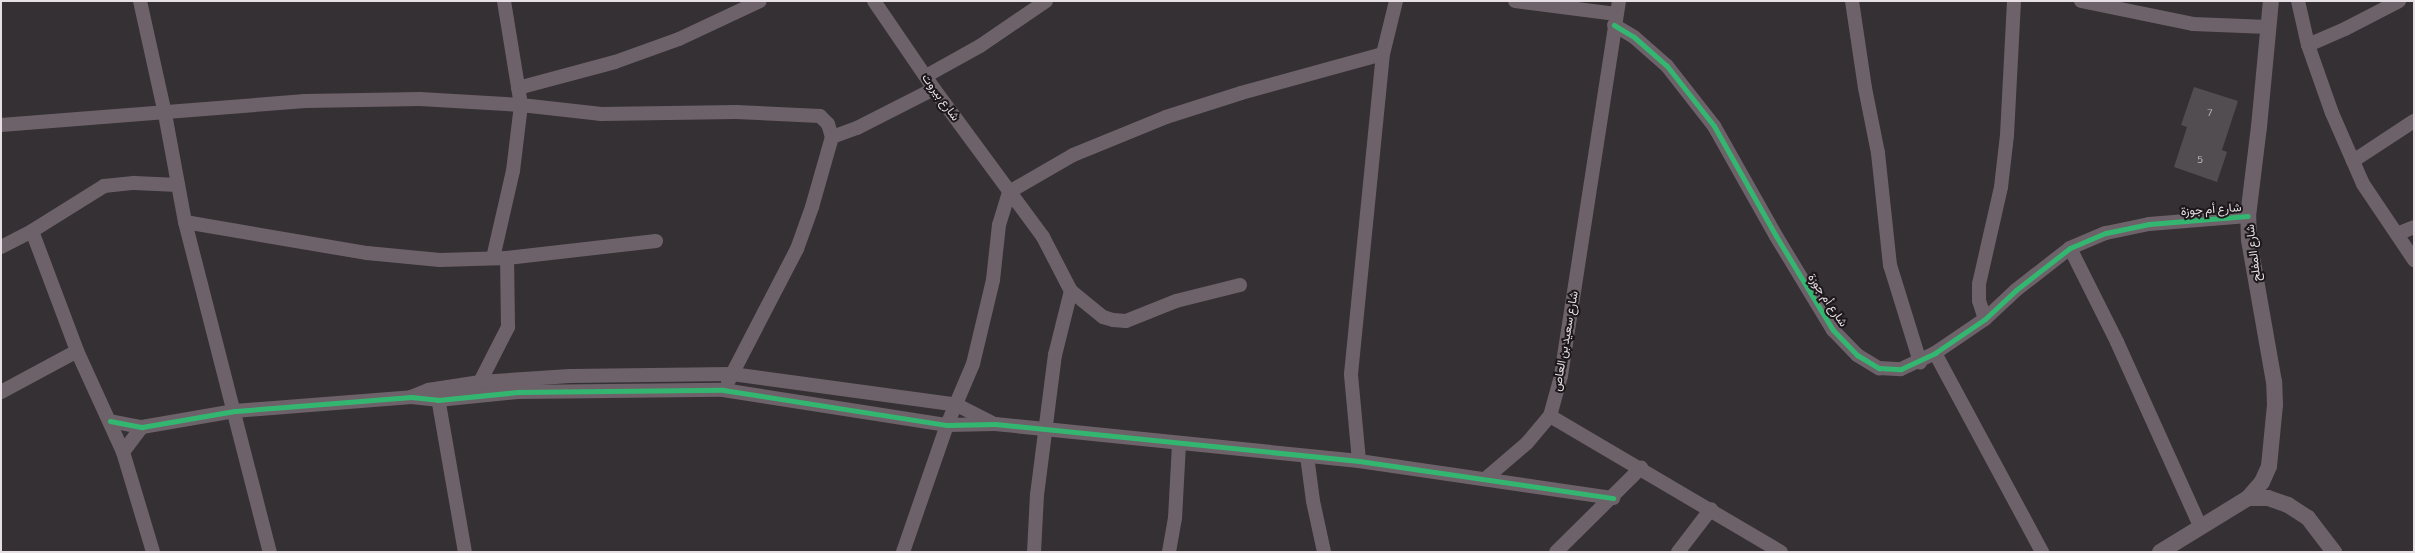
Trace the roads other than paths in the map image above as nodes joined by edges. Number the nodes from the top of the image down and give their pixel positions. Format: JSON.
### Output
{"nodes":[{"id":1,"x":140,"y":1,"type":"edge"},
{"id":2,"x":504,"y":1,"type":"edge"},
{"id":3,"x":760,"y":1,"type":"edge"},
{"id":4,"x":874,"y":1,"type":"edge"},
{"id":5,"x":1046,"y":1,"type":"edge"},
{"id":6,"x":1396,"y":1,"type":"edge"},
{"id":7,"x":1516,"y":1,"type":"edge"},
{"id":8,"x":1852,"y":1,"type":"edge"},
{"id":9,"x":2014,"y":1,"type":"edge"},
{"id":10,"x":2081,"y":1,"type":"edge"},
{"id":11,"x":2271,"y":1,"type":"edge"},
{"id":12,"x":2298,"y":1,"type":"edge"},
{"id":13,"x":2399,"y":1,"type":"edge"},
{"id":14,"x":1617,"y":13,"type":"edge"},
{"id":15,"x":2268,"y":27,"type":"junction"},
{"id":16,"x":2308,"y":45,"type":"junction"},
{"id":17,"x":1383,"y":54,"type":"junction"},
{"id":18,"x":926,"y":76,"type":"junction"},
{"id":19,"x":518,"y":88,"type":"junction"},
{"id":20,"x":934,"y":89,"type":"junction"},
{"id":21,"x":521,"y":105,"type":"junction"},
{"id":22,"x":166,"y":114,"type":"junction"},
{"id":23,"x":2414,"y":121,"type":"edge"},
{"id":24,"x":1,"y":125,"type":"edge"},
{"id":25,"x":832,"y":137,"type":"junction"},
{"id":26,"x":2353,"y":160,"type":"junction"},
{"id":27,"x":178,"y":184,"type":"junction"},
{"id":28,"x":1008,"y":192,"type":"junction"},
{"id":29,"x":2248,"y":216,"type":"junction"},
{"id":30,"x":185,"y":222,"type":"junction"},
{"id":31,"x":2414,"y":227,"type":"edge"},
{"id":32,"x":32,"y":231,"type":"junction"},
{"id":33,"x":2397,"y":234,"type":"junction"},
{"id":34,"x":656,"y":241,"type":"dead end"},
{"id":35,"x":1,"y":247,"type":"edge"},
{"id":36,"x":2070,"y":248,"type":"junction"},
{"id":37,"x":500,"y":258,"type":"junction"},
{"id":38,"x":2414,"y":260,"type":"edge"},
{"id":39,"x":1240,"y":286,"type":"dead end"},
{"id":40,"x":1071,"y":291,"type":"junction"},
{"id":41,"x":1985,"y":319,"type":"junction"},
{"id":42,"x":77,"y":351,"type":"junction"},
{"id":43,"x":1936,"y":354,"type":"junction"},
{"id":44,"x":1920,"y":362,"type":"junction"},
{"id":45,"x":732,"y":374,"type":"junction"},
{"id":46,"x":480,"y":382,"type":"junction"},
{"id":47,"x":723,"y":390,"type":"junction"},
{"id":48,"x":1,"y":392,"type":"edge"},
{"id":49,"x":437,"y":394,"type":"junction"},
{"id":50,"x":957,"y":405,"type":"junction"},
{"id":51,"x":235,"y":411,"type":"junction"},
{"id":52,"x":1550,"y":416,"type":"junction"},
{"id":53,"x":110,"y":421,"type":"junction"},
{"id":54,"x":995,"y":424,"type":"junction"},
{"id":55,"x":947,"y":425,"type":"junction"},
{"id":56,"x":142,"y":427,"type":"junction"},
{"id":57,"x":1045,"y":430,"type":"junction"},
{"id":58,"x":1179,"y":444,"type":"junction"},
{"id":59,"x":123,"y":452,"type":"junction"},
{"id":60,"x":1307,"y":456,"type":"junction"},
{"id":61,"x":1359,"y":461,"type":"junction"},
{"id":62,"x":1641,"y":468,"type":"junction"},
{"id":63,"x":1485,"y":479,"type":"junction"},
{"id":64,"x":1613,"y":498,"type":"junction"},
{"id":65,"x":2248,"y":498,"type":"junction"},
{"id":66,"x":1711,"y":509,"type":"junction"},
{"id":67,"x":2200,"y":526,"type":"junction"},
{"id":68,"x":1691,"y":537,"type":"junction"},
{"id":69,"x":153,"y":552,"type":"edge"},
{"id":70,"x":270,"y":552,"type":"edge"},
{"id":71,"x":465,"y":552,"type":"edge"},
{"id":72,"x":903,"y":552,"type":"edge"},
{"id":73,"x":1034,"y":552,"type":"edge"},
{"id":74,"x":1169,"y":552,"type":"edge"},
{"id":75,"x":1324,"y":552,"type":"edge"},
{"id":76,"x":1556,"y":552,"type":"edge"},
{"id":77,"x":1678,"y":552,"type":"edge"},
{"id":78,"x":1689,"y":552,"type":"edge"},
{"id":79,"x":1781,"y":552,"type":"edge"},
{"id":80,"x":2042,"y":552,"type":"edge"},
{"id":81,"x":2160,"y":552,"type":"edge"},
{"id":82,"x":2334,"y":552,"type":"edge"}],
"edges":[{"from":1,"to":22,"type":"street"},
{"from":2,"to":19,"type":"street"},
{"from":3,"to":19,"type":"street"},
{"from":4,"to":18,"type":"street","name":"شارع بيروت"},
{"from":5,"to":18,"type":"street"},
{"from":6,"to":17,"type":"street"},
{"from":7,"to":14,"type":"street"},
{"from":8,"to":44,"type":"street"},
{"from":9,"to":41,"type":"street"},
{"from":10,"to":15,"type":"street"},
{"from":11,"to":15,"type":"street","name":"شارع المفلح"},
{"from":12,"to":16,"type":"street"},
{"from":13,"to":16,"type":"street"},
{"from":14,"to":44,"type":"street","name":"شارع أم جوزة"},
{"from":14,"to":52,"type":"street","name":"شارع سعيد بن العاص"},
{"from":15,"to":29,"type":"street","name":"شارع المفلح"},
{"from":16,"to":26,"type":"street"},
{"from":17,"to":28,"type":"street"},
{"from":17,"to":61,"type":"street"},
{"from":18,"to":20,"type":"street","name":"شارع بيروت"},
{"from":19,"to":21,"type":"street"},
{"from":20,"to":25,"type":"street"},
{"from":20,"to":28,"type":"street","name":"شارع بيروت"},
{"from":21,"to":22,"type":"street"},
{"from":21,"to":25,"type":"street"},
{"from":21,"to":37,"type":"street"},
{"from":22,"to":24,"type":"street"},
{"from":22,"to":27,"type":"street"},
{"from":23,"to":26,"type":"street"},
{"from":25,"to":45,"type":"street"},
{"from":26,"to":33,"type":"street"},
{"from":27,"to":30,"type":"street"},
{"from":27,"to":32,"type":"street"},
{"from":28,"to":40,"type":"street","name":"شارع بيروت"},
{"from":28,"to":50,"type":"street"},
{"from":29,"to":36,"type":"street","name":"شارع أم جوزة"},
{"from":29,"to":65,"type":"street","name":"شارع المفلح"},
{"from":30,"to":37,"type":"street"},
{"from":30,"to":51,"type":"street"},
{"from":31,"to":33,"type":"street"},
{"from":32,"to":35,"type":"street"},
{"from":32,"to":42,"type":"street"},
{"from":33,"to":38,"type":"street"},
{"from":34,"to":37,"type":"street"},
{"from":36,"to":41,"type":"street","name":"شارع أم جوزة"},
{"from":36,"to":67,"type":"street"},
{"from":37,"to":46,"type":"street"},
{"from":39,"to":40,"type":"street"},
{"from":40,"to":57,"type":"street"},
{"from":41,"to":43,"type":"street","name":"شارع أم جوزة"},
{"from":42,"to":48,"type":"street"},
{"from":42,"to":53,"type":"street"},
{"from":43,"to":44,"type":"street","name":"شارع أم جوزة"},
{"from":43,"to":80,"type":"street"},
{"from":45,"to":46,"type":"street"},
{"from":45,"to":47,"type":"street"},
{"from":45,"to":50,"type":"street"},
{"from":46,"to":49,"type":"street"},
{"from":47,"to":49,"type":"street"},
{"from":47,"to":55,"type":"street"},
{"from":49,"to":51,"type":"street"},
{"from":49,"to":71,"type":"street"},
{"from":50,"to":54,"type":"street"},
{"from":50,"to":55,"type":"street"},
{"from":51,"to":56,"type":"street"},
{"from":51,"to":70,"type":"street"},
{"from":52,"to":62,"type":"street"},
{"from":52,"to":63,"type":"street"},
{"from":53,"to":56,"type":"street"},
{"from":53,"to":59,"type":"street"},
{"from":54,"to":55,"type":"street"},
{"from":54,"to":57,"type":"street"},
{"from":55,"to":72,"type":"street"},
{"from":56,"to":59,"type":"street"},
{"from":57,"to":58,"type":"street"},
{"from":57,"to":73,"type":"street"},
{"from":58,"to":60,"type":"street"},
{"from":58,"to":74,"type":"street"},
{"from":59,"to":69,"type":"street"},
{"from":60,"to":61,"type":"street"},
{"from":60,"to":75,"type":"street"},
{"from":61,"to":63,"type":"street"},
{"from":62,"to":64,"type":"street"},
{"from":62,"to":66,"type":"street"},
{"from":63,"to":64,"type":"street"},
{"from":64,"to":76,"type":"street"},
{"from":65,"to":67,"type":"street"},
{"from":65,"to":82,"type":"street"},
{"from":66,"to":68,"type":"street"},
{"from":66,"to":79,"type":"street"},
{"from":67,"to":81,"type":"street"},
{"from":68,"to":77,"type":"street"},
{"from":68,"to":78,"type":"street"}]}
